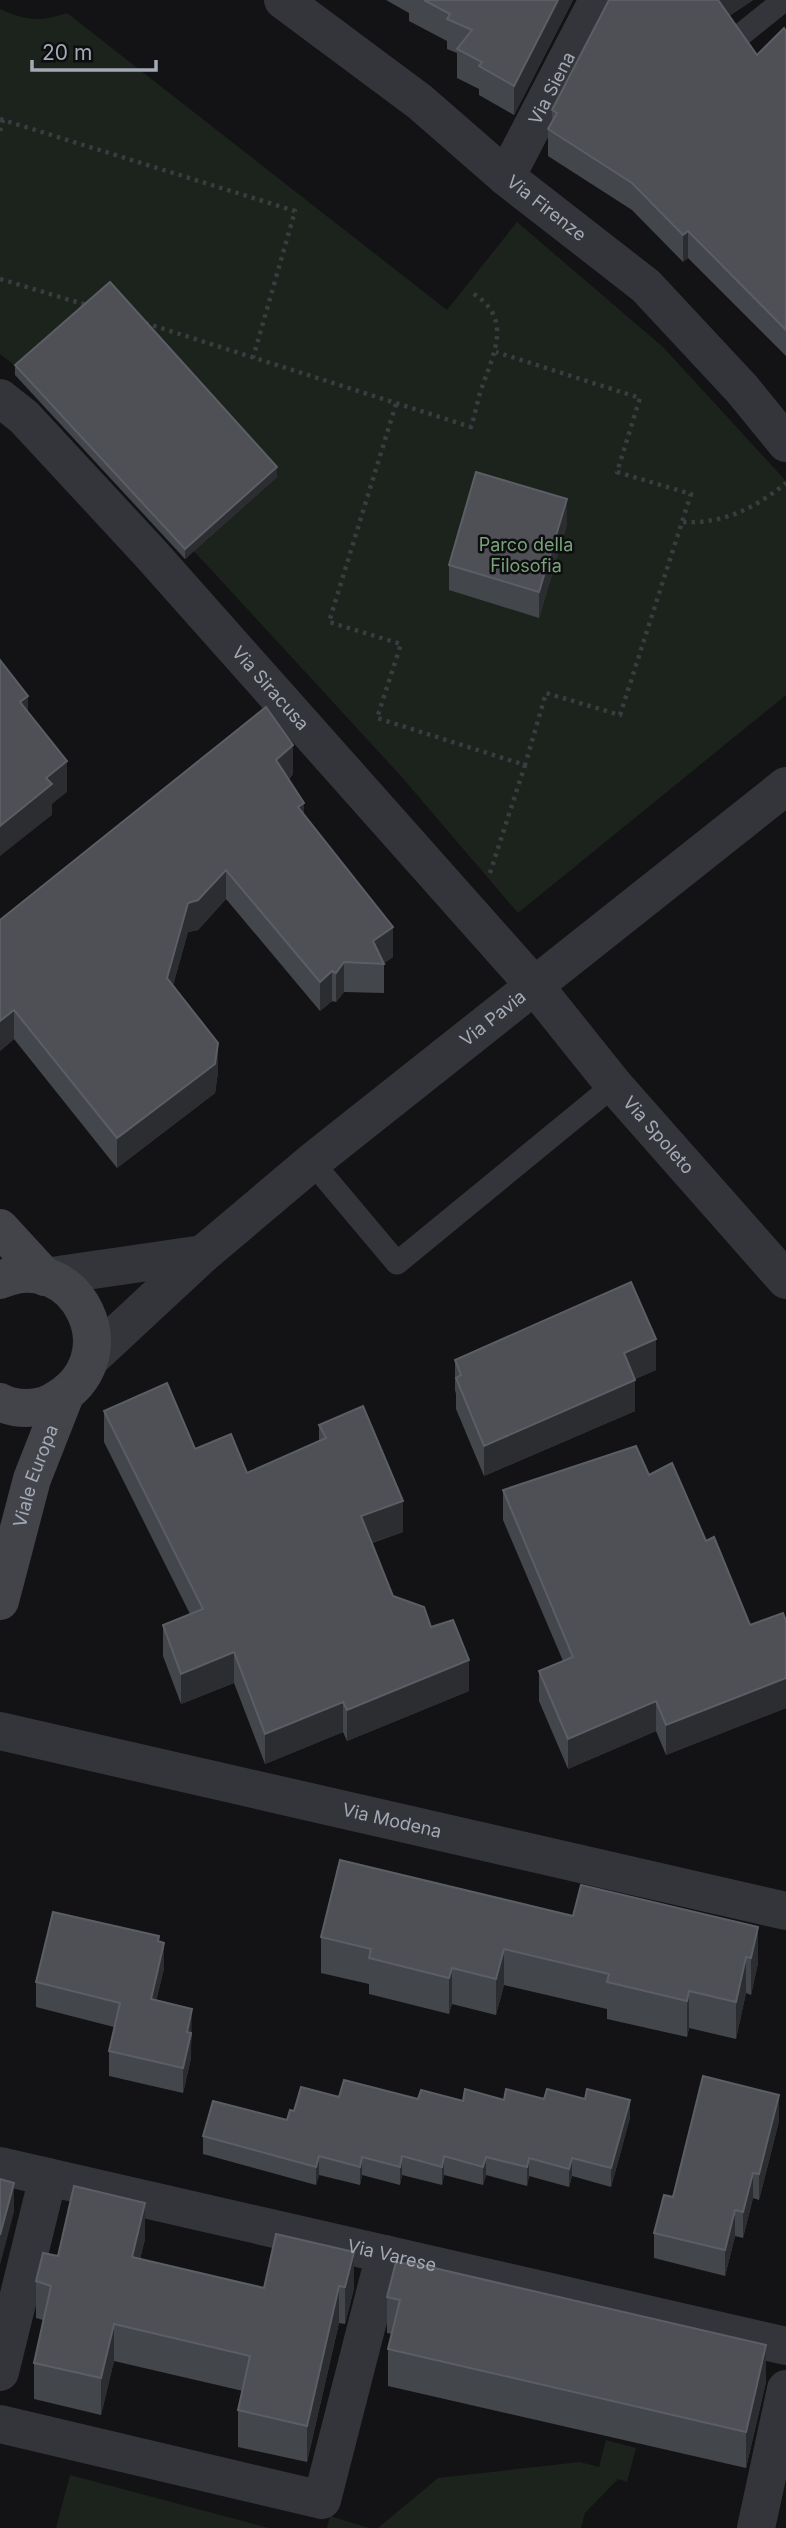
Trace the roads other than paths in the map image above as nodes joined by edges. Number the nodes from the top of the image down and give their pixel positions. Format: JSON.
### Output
{"nodes":[{"id":1,"x":283,"y":0,"type":"edge"},
{"id":2,"x":598,"y":0,"type":"edge"},
{"id":3,"x":784,"y":0,"type":"edge"},
{"id":4,"x":743,"y":33,"type":"edge"},
{"id":5,"x":506,"y":177,"type":"junction"},
{"id":6,"x":0,"y":398,"type":"edge"},
{"id":7,"x":786,"y":443,"type":"edge"},
{"id":8,"x":786,"y":786,"type":"edge"},
{"id":9,"x":534,"y":985,"type":"junction"},
{"id":10,"x":614,"y":1085,"type":"junction"},
{"id":11,"x":312,"y":1162,"type":"junction"},
{"id":12,"x":0,"y":1228,"type":"edge"},
{"id":13,"x":203,"y":1254,"type":"junction"},
{"id":14,"x":45,"y":1277,"type":"junction"},
{"id":15,"x":0,"y":1280,"type":"edge"},
{"id":16,"x":786,"y":1280,"type":"edge"},
{"id":17,"x":90,"y":1359,"type":"junction"},
{"id":18,"x":65,"y":1395,"type":"junction"},
{"id":19,"x":0,"y":1402,"type":"edge"},
{"id":20,"x":0,"y":1601,"type":"edge"},
{"id":21,"x":0,"y":1731,"type":"edge"},
{"id":22,"x":786,"y":1911,"type":"edge"},
{"id":23,"x":0,"y":2166,"type":"edge"},
{"id":24,"x":48,"y":2177,"type":"junction"},
{"id":25,"x":385,"y":2254,"type":"junction"},
{"id":26,"x":786,"y":2346,"type":"edge"},
{"id":27,"x":0,"y":2372,"type":"edge"},
{"id":28,"x":786,"y":2389,"type":"edge"},
{"id":29,"x":0,"y":2424,"type":"edge"},
{"id":30,"x":756,"y":2528,"type":"edge"}],
"edges":[{"from":1,"to":5,"type":"street","name":"Via Firenze"},
{"from":2,"to":5,"type":"street","name":"Via Siena"},
{"from":3,"to":4,"type":"lane"},
{"from":5,"to":7,"type":"street","name":"Via Firenze"},
{"from":6,"to":9,"type":"street","name":"Via Siracusa"},
{"from":8,"to":9,"type":"street","name":"Via Pavia"},
{"from":9,"to":10,"type":"street","name":"Via Spoleto"},
{"from":9,"to":11,"type":"street","name":"Via Pavia"},
{"from":10,"to":11,"type":"lane"},
{"from":10,"to":16,"type":"street","name":"Via Spoleto"},
{"from":11,"to":13,"type":"street","name":"Via Pavia"},
{"from":12,"to":14,"type":"street"},
{"from":13,"to":14,"type":"street"},
{"from":13,"to":17,"type":"street","name":"Via Pavia"},
{"from":14,"to":15,"type":"street"},
{"from":14,"to":17,"type":"street"},
{"from":17,"to":18,"type":"street","name":"Viale Europa"},
{"from":18,"to":19,"type":"street"},
{"from":18,"to":20,"type":"street","name":"Viale Europa"},
{"from":21,"to":22,"type":"street","name":"Via Modena"},
{"from":23,"to":24,"type":"street","name":"Via Varese"},
{"from":24,"to":25,"type":"street","name":"Via Varese"},
{"from":24,"to":27,"type":"street"},
{"from":25,"to":26,"type":"street","name":"Via Varese"},
{"from":25,"to":29,"type":"street"},
{"from":28,"to":30,"type":"street"}]}
